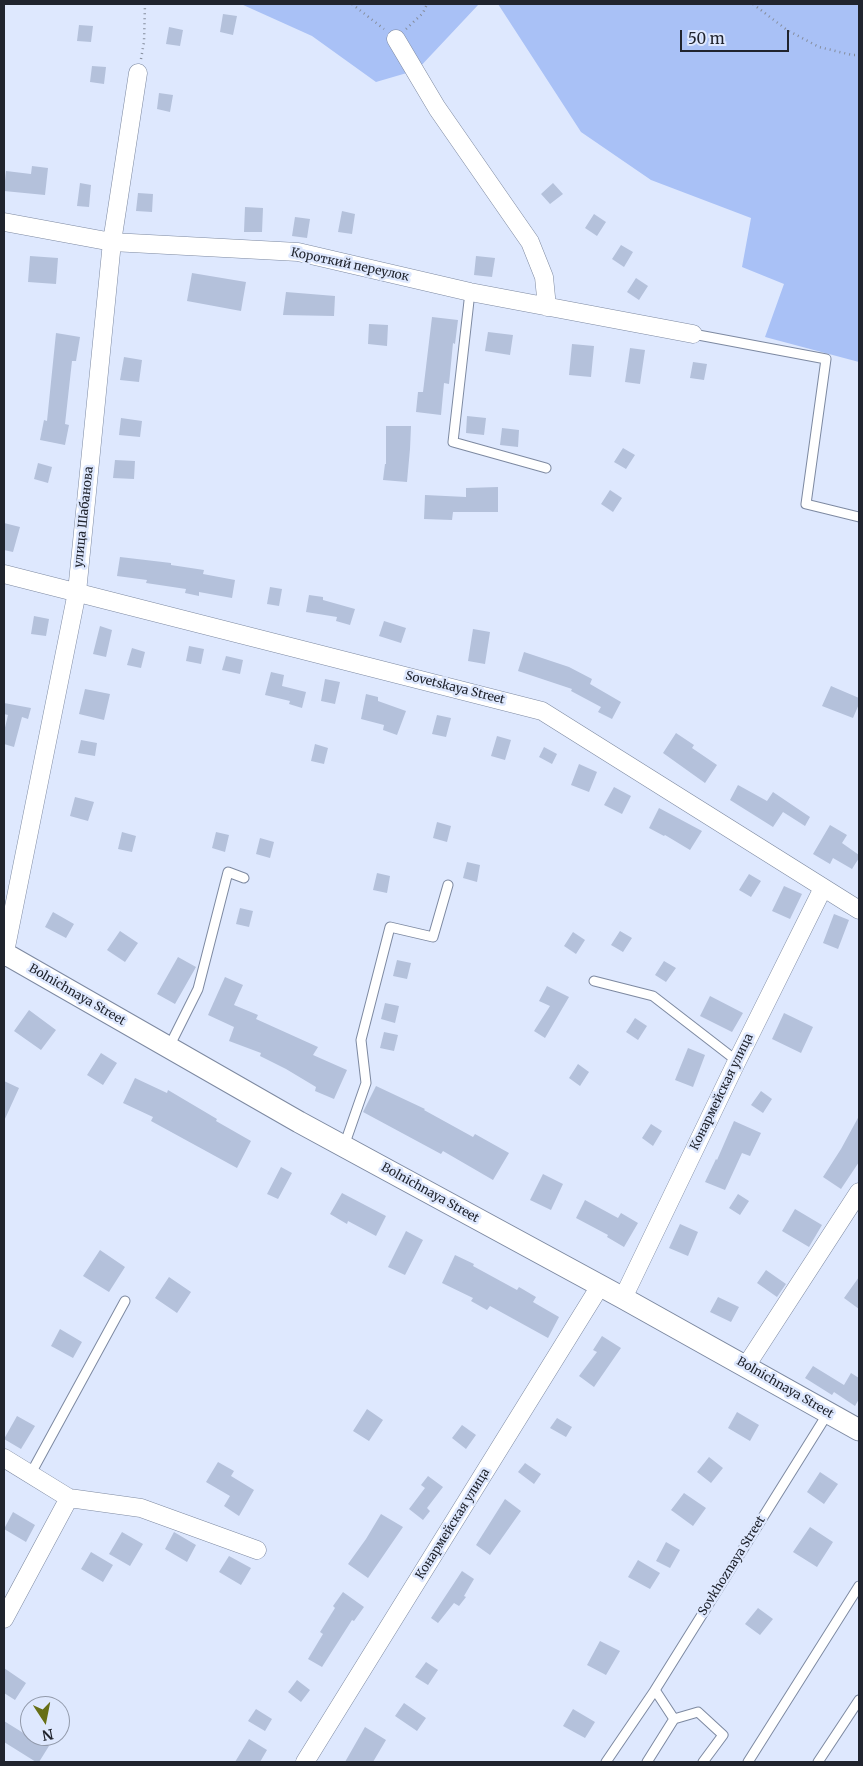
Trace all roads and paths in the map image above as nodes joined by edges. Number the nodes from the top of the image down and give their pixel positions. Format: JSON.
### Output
{"nodes":[{"id":1,"x":145,"y":4,"type":"edge"},
{"id":2,"x":352,"y":4,"type":"edge"},
{"id":3,"x":427,"y":4,"type":"edge"},
{"id":4,"x":753,"y":4,"type":"edge"},
{"id":5,"x":396,"y":39,"type":"junction"},
{"id":6,"x":859,"y":55,"type":"edge"},
{"id":7,"x":138,"y":73,"type":"joint"},
{"id":8,"x":4,"y":222,"type":"edge"},
{"id":9,"x":112,"y":242,"type":"junction"},
{"id":10,"x":470,"y":292,"type":"junction"},
{"id":11,"x":548,"y":307,"type":"junction"},
{"id":12,"x":693,"y":334,"type":"joint"},
{"id":13,"x":546,"y":468,"type":"dead end"},
{"id":14,"x":859,"y":517,"type":"edge"},
{"id":15,"x":4,"y":574,"type":"edge"},
{"id":16,"x":77,"y":592,"type":"junction"},
{"id":17,"x":244,"y":878,"type":"dead end"},
{"id":18,"x":448,"y":885,"type":"dead end"},
{"id":19,"x":823,"y":888,"type":"junction"},
{"id":20,"x":859,"y":910,"type":"edge"},
{"id":21,"x":4,"y":954,"type":"edge"},
{"id":22,"x":594,"y":981,"type":"dead end"},
{"id":23,"x":169,"y":1047,"type":"junction"},
{"id":24,"x":737,"y":1061,"type":"junction"},
{"id":25,"x":344,"y":1146,"type":"junction"},
{"id":26,"x":859,"y":1192,"type":"edge"},
{"id":27,"x":600,"y":1286,"type":"junction"},
{"id":28,"x":623,"y":1298,"type":"junction"},
{"id":29,"x":124,"y":1301,"type":"dead end"},
{"id":30,"x":746,"y":1366,"type":"junction"},
{"id":31,"x":828,"y":1413,"type":"junction"},
{"id":32,"x":859,"y":1430,"type":"edge"},
{"id":33,"x":4,"y":1458,"type":"edge"},
{"id":34,"x":30,"y":1475,"type":"junction"},
{"id":35,"x":69,"y":1498,"type":"junction"},
{"id":36,"x":257,"y":1550,"type":"dead end"},
{"id":37,"x":859,"y":1586,"type":"edge"},
{"id":38,"x":4,"y":1619,"type":"edge"},
{"id":39,"x":655,"y":1690,"type":"junction"},
{"id":40,"x":859,"y":1700,"type":"edge"},
{"id":41,"x":674,"y":1719,"type":"junction"},
{"id":42,"x":305,"y":1762,"type":"edge"},
{"id":43,"x":606,"y":1762,"type":"edge"},
{"id":44,"x":648,"y":1762,"type":"edge"},
{"id":45,"x":703,"y":1762,"type":"edge"},
{"id":46,"x":748,"y":1762,"type":"edge"},
{"id":47,"x":818,"y":1762,"type":"edge"}],
"edges":[{"from":1,"to":7,"type":"path"},
{"from":2,"to":5,"type":"path"},
{"from":3,"to":5,"type":"path"},
{"from":4,"to":6,"type":"path"},
{"from":5,"to":11,"type":"street"},
{"from":7,"to":9,"type":"street","name":"улица Шабанова"},
{"from":8,"to":9,"type":"street","name":"Короткий переулок"},
{"from":9,"to":10,"type":"street","name":"Короткий переулок"},
{"from":9,"to":16,"type":"street","name":"улица Шабанова"},
{"from":10,"to":11,"type":"street","name":"Короткий переулок"},
{"from":10,"to":13,"type":"lane"},
{"from":11,"to":12,"type":"street","name":"Короткий переулок"},
{"from":12,"to":14,"type":"lane"},
{"from":15,"to":16,"type":"street","name":"Sovetskaya Street"},
{"from":16,"to":19,"type":"street","name":"Sovetskaya Street"},
{"from":16,"to":21,"type":"street","name":"улица Шабанова"},
{"from":17,"to":23,"type":"lane"},
{"from":18,"to":25,"type":"lane"},
{"from":19,"to":20,"type":"street","name":"Sovetskaya Street"},
{"from":19,"to":24,"type":"street","name":"Конармейская улица"},
{"from":21,"to":23,"type":"street","name":"Bolnichnaya Street"},
{"from":22,"to":24,"type":"lane"},
{"from":23,"to":25,"type":"street","name":"Bolnichnaya Street"},
{"from":24,"to":28,"type":"street","name":"Конармейская улица"},
{"from":25,"to":27,"type":"street","name":"Bolnichnaya Street"},
{"from":26,"to":30,"type":"street"},
{"from":27,"to":28,"type":"street","name":"Bolnichnaya Street"},
{"from":27,"to":42,"type":"street","name":"Конармейская улица"},
{"from":28,"to":30,"type":"street","name":"Bolnichnaya Street"},
{"from":29,"to":34,"type":"lane"},
{"from":30,"to":31,"type":"street","name":"Bolnichnaya Street"},
{"from":31,"to":32,"type":"street","name":"Bolnichnaya Street"},
{"from":31,"to":39,"type":"lane","name":"Sovkhoznaya Street"},
{"from":33,"to":34,"type":"street"},
{"from":34,"to":35,"type":"street"},
{"from":35,"to":36,"type":"street"},
{"from":35,"to":38,"type":"street"},
{"from":37,"to":46,"type":"lane"},
{"from":39,"to":41,"type":"lane"},
{"from":39,"to":43,"type":"lane","name":"Sovkhoznaya Street"},
{"from":40,"to":47,"type":"lane"},
{"from":41,"to":44,"type":"lane"},
{"from":41,"to":45,"type":"lane"}]}
